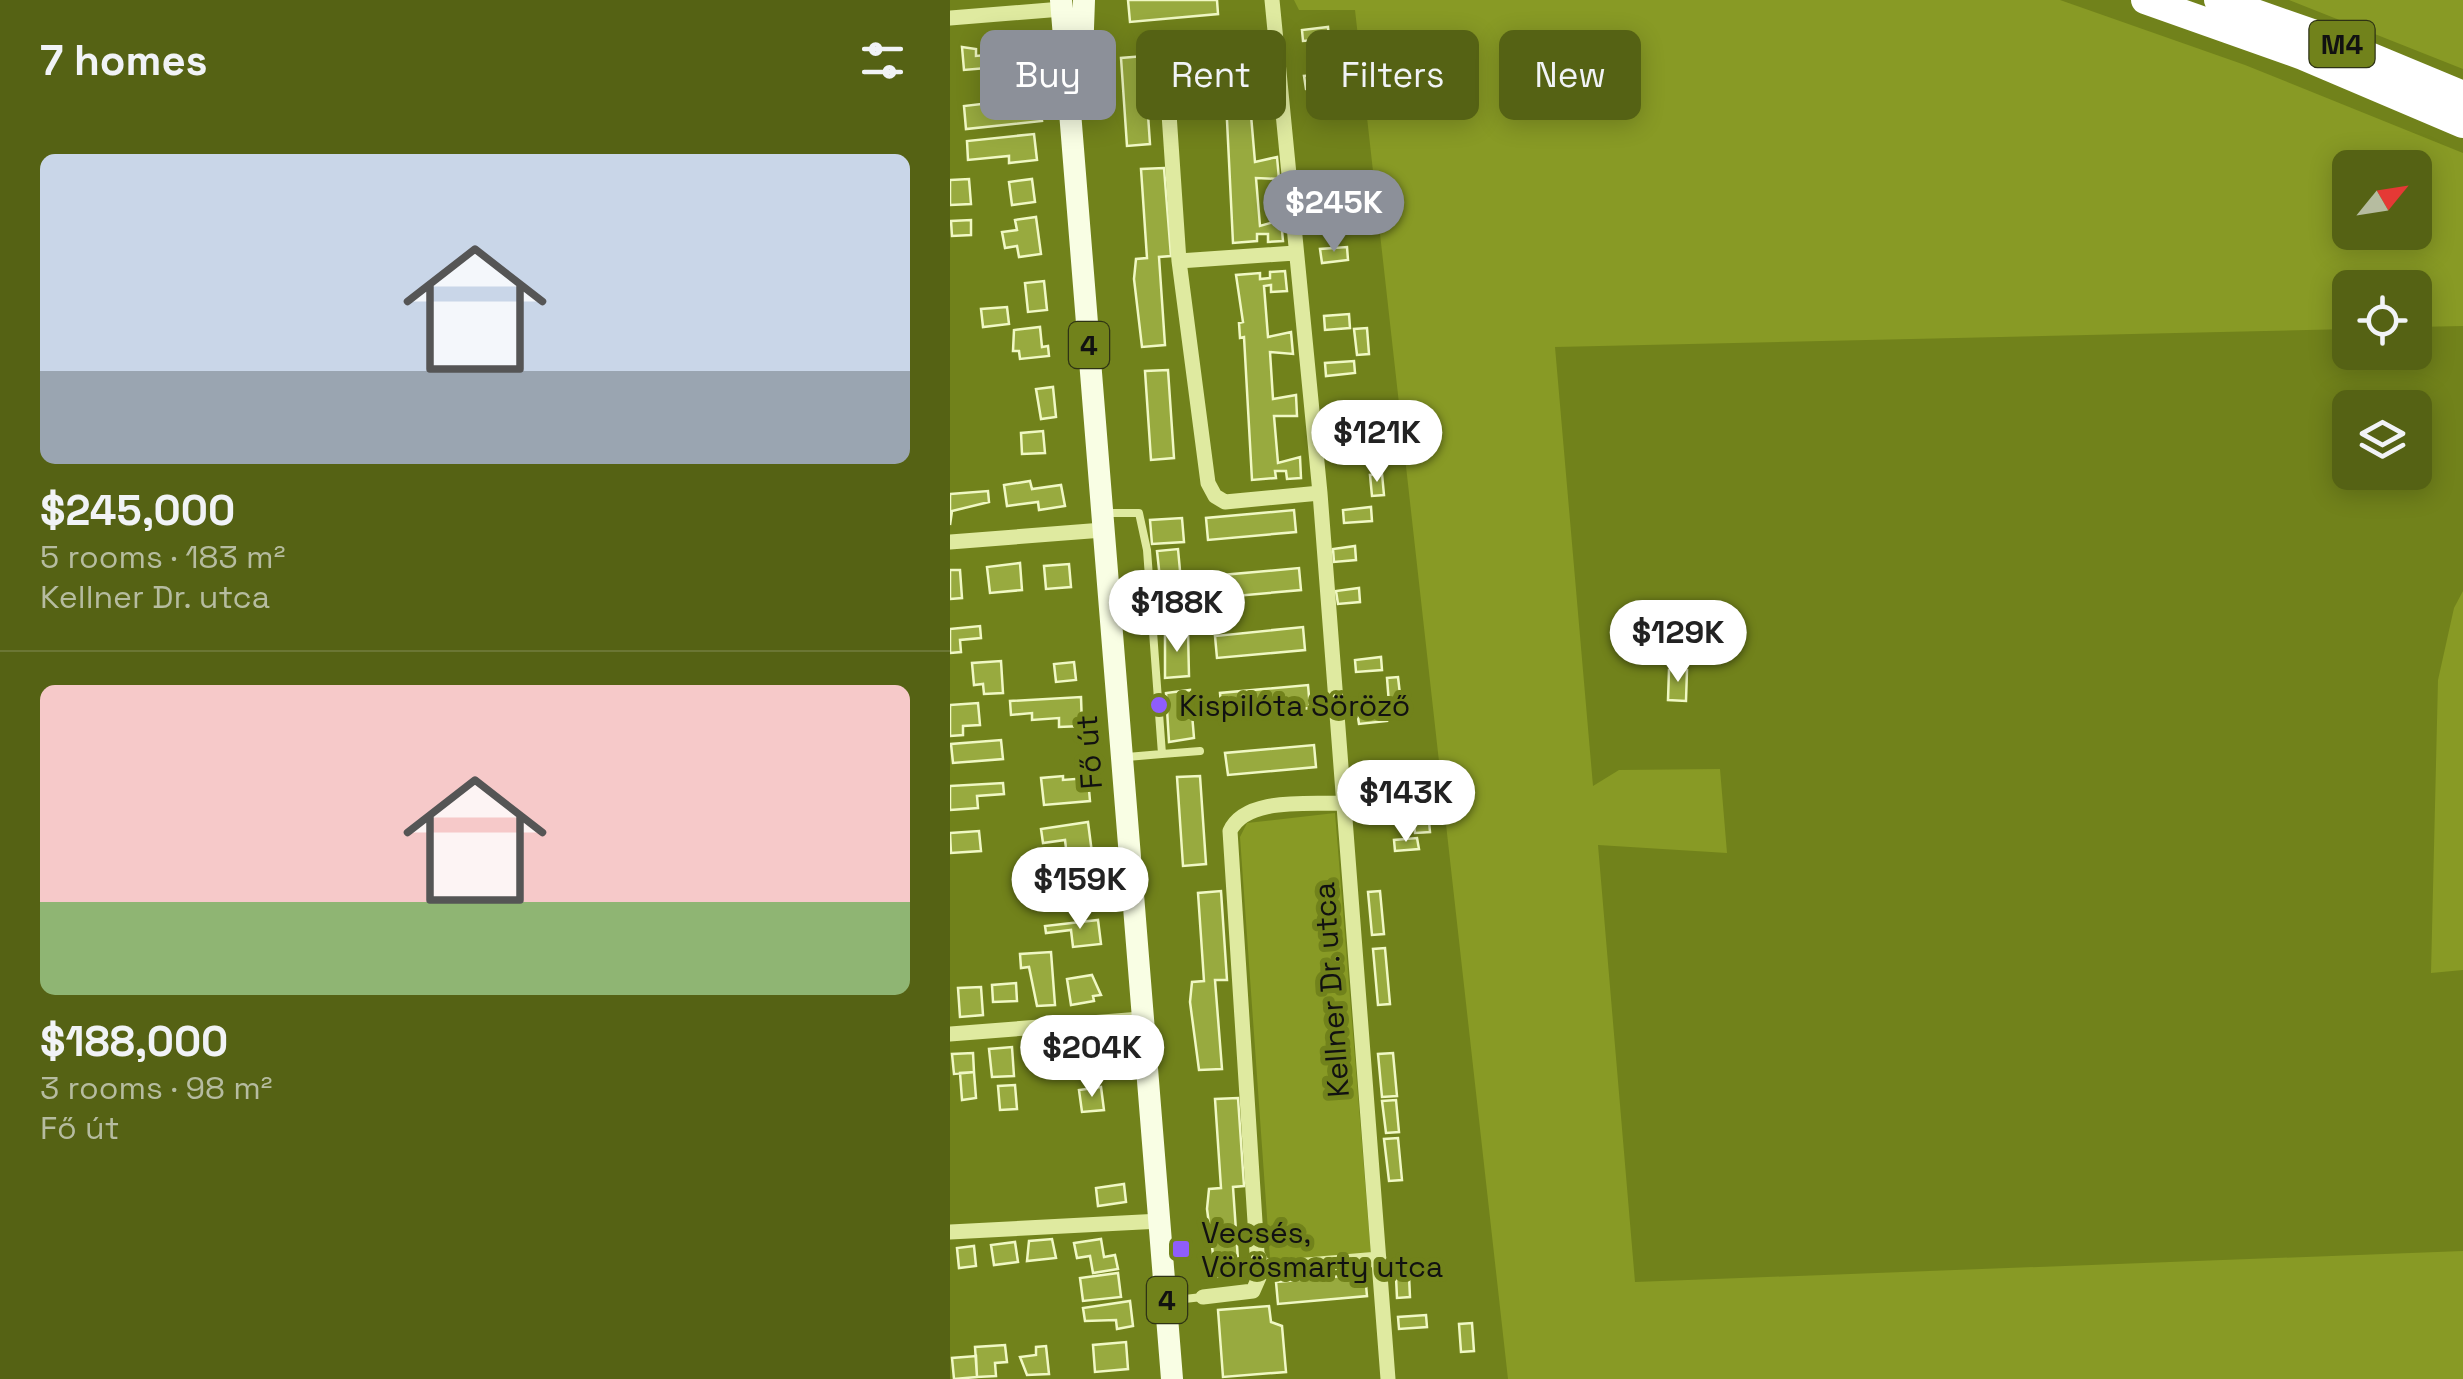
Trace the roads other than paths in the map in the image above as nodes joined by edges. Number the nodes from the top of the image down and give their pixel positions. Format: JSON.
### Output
{"nodes":[{"id":1,"x":1272,"y":0,"type":"edge"},
{"id":2,"x":2145,"y":0,"type":"edge"},
{"id":3,"x":2218,"y":0,"type":"edge"},
{"id":4,"x":1069,"y":3,"type":"edge"},
{"id":5,"x":950,"y":18,"type":"edge"},
{"id":6,"x":2463,"y":95,"type":"edge"},
{"id":7,"x":1169,"y":120,"type":"edge"},
{"id":8,"x":2463,"y":124,"type":"edge"},
{"id":9,"x":1295,"y":253,"type":"junction"},
{"id":10,"x":1179,"y":261,"type":"junction"},
{"id":11,"x":1320,"y":493,"type":"junction"},
{"id":12,"x":1102,"y":521,"type":"junction"},
{"id":13,"x":950,"y":542,"type":"edge"},
{"id":14,"x":1200,"y":752,"type":"dead end"},
{"id":15,"x":1162,"y":754,"type":"junction"},
{"id":16,"x":1120,"y":758,"type":"junction"},
{"id":17,"x":1344,"y":802,"type":"junction"},
{"id":18,"x":1140,"y":1019,"type":"junction"},
{"id":19,"x":950,"y":1034,"type":"edge"},
{"id":20,"x":1160,"y":1221,"type":"junction"},
{"id":21,"x":950,"y":1232,"type":"edge"},
{"id":22,"x":1380,"y":1260,"type":"junction"},
{"id":23,"x":1264,"y":1266,"type":"junction"},
{"id":24,"x":1203,"y":1297,"type":"joint"},
{"id":25,"x":1167,"y":1302,"type":"junction"},
{"id":26,"x":1172,"y":1379,"type":"edge"},
{"id":27,"x":1388,"y":1379,"type":"edge"}],
"edges":[{"from":1,"to":9,"type":"street","name":"Kellner Dr. utca"},
{"from":2,"to":8,"type":"highway","number":"M4"},
{"from":3,"to":6,"type":"highway","number":"M4"},
{"from":4,"to":5,"type":"street"},
{"from":4,"to":12,"type":"main road","name":"Fő út","number":"4"},
{"from":7,"to":10,"type":"street"},
{"from":9,"to":10,"type":"street"},
{"from":9,"to":11,"type":"street","name":"Kellner Dr. utca"},
{"from":10,"to":11,"type":"street"},
{"from":11,"to":17,"type":"street","name":"Kellner Dr. utca"},
{"from":12,"to":13,"type":"street"},
{"from":12,"to":15,"type":"lane"},
{"from":12,"to":16,"type":"main road","name":"Fő út","number":"4"},
{"from":14,"to":15,"type":"lane"},
{"from":15,"to":16,"type":"lane"},
{"from":16,"to":18,"type":"main road","name":"Fő út","number":"4"},
{"from":17,"to":22,"type":"street","name":"Kellner Dr. utca"},
{"from":17,"to":23,"type":"street"},
{"from":18,"to":19,"type":"street"},
{"from":18,"to":20,"type":"main road","name":"Fő út","number":"4"},
{"from":20,"to":21,"type":"street"},
{"from":20,"to":25,"type":"main road","name":"Fő út","number":"4"},
{"from":22,"to":23,"type":"street"},
{"from":22,"to":27,"type":"street","name":"Kellner Dr. utca"},
{"from":23,"to":24,"type":"street"},
{"from":24,"to":25,"type":"lane"},
{"from":25,"to":26,"type":"main road","name":"Fő út","number":"4"}]}
